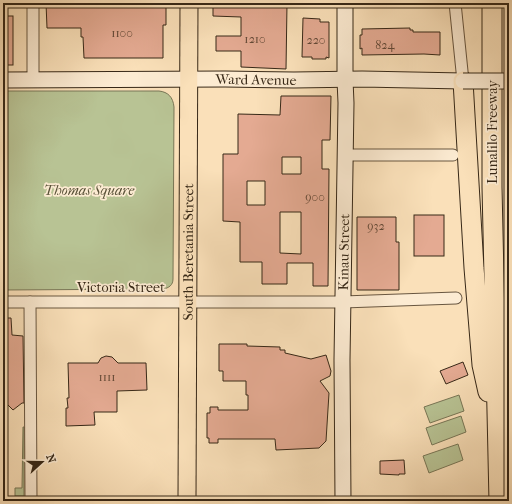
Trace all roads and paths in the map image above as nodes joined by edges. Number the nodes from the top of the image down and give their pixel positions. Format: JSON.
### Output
{"nodes":[{"id":1,"x":34,"y":3,"type":"edge"},
{"id":2,"x":189,"y":3,"type":"edge"},
{"id":3,"x":345,"y":3,"type":"edge"},
{"id":4,"x":455,"y":3,"type":"edge"},
{"id":5,"x":480,"y":3,"type":"edge"},
{"id":6,"x":492,"y":3,"type":"edge"},
{"id":7,"x":188,"y":79,"type":"junction"},
{"id":8,"x":3,"y":80,"type":"edge"},
{"id":9,"x":33,"y":80,"type":"junction"},
{"id":10,"x":345,"y":80,"type":"junction"},
{"id":11,"x":463,"y":81,"type":"junction"},
{"id":12,"x":509,"y":81,"type":"edge"},
{"id":13,"x":345,"y":155,"type":"junction"},
{"id":14,"x":453,"y":155,"type":"dead end"},
{"id":15,"x":492,"y":187,"type":"junction"},
{"id":16,"x":456,"y":298,"type":"dead end"},
{"id":17,"x":188,"y":301,"type":"junction"},
{"id":18,"x":3,"y":302,"type":"edge"},
{"id":19,"x":30,"y":302,"type":"junction"},
{"id":20,"x":343,"y":302,"type":"junction"},
{"id":21,"x":497,"y":436,"type":"junction"},
{"id":22,"x":31,"y":501,"type":"edge"},
{"id":23,"x":187,"y":501,"type":"edge"},
{"id":24,"x":343,"y":501,"type":"edge"},
{"id":25,"x":499,"y":501,"type":"edge"}],
"edges":[{"from":1,"to":9,"type":"street"},
{"from":2,"to":7,"type":"main road","name":"South Beretania Street"},
{"from":3,"to":10,"type":"main road","name":"Kinau Street"},
{"from":4,"to":11,"type":"street"},
{"from":5,"to":15,"type":"highway"},
{"from":6,"to":15,"type":"highway","name":"Lunalilo Freeway"},
{"from":7,"to":9,"type":"main road","name":"Ward Avenue"},
{"from":7,"to":10,"type":"main road","name":"Ward Avenue"},
{"from":7,"to":17,"type":"main road","name":"South Beretania Street"},
{"from":8,"to":9,"type":"main road","name":"Ward Avenue"},
{"from":10,"to":11,"type":"main road","name":"Ward Avenue"},
{"from":10,"to":13,"type":"main road","name":"Kinau Street"},
{"from":11,"to":12,"type":"main road","name":"Ward Avenue","bridge":true},
{"from":11,"to":21,"type":"highway"},
{"from":13,"to":14,"type":"street"},
{"from":13,"to":20,"type":"main road","name":"Kinau Street"},
{"from":15,"to":21,"type":"highway","name":"Lunalilo Freeway"},
{"from":16,"to":20,"type":"street","name":"Victoria Street"},
{"from":17,"to":19,"type":"street","name":"Victoria Street"},
{"from":17,"to":20,"type":"street","name":"Victoria Street"},
{"from":17,"to":23,"type":"main road","name":"South Beretania Street"},
{"from":18,"to":19,"type":"street","name":"Victoria Street"},
{"from":19,"to":22,"type":"street"},
{"from":20,"to":24,"type":"main road","name":"Kinau Street"},
{"from":21,"to":25,"type":"highway","name":"Lunalilo Freeway"}]}
